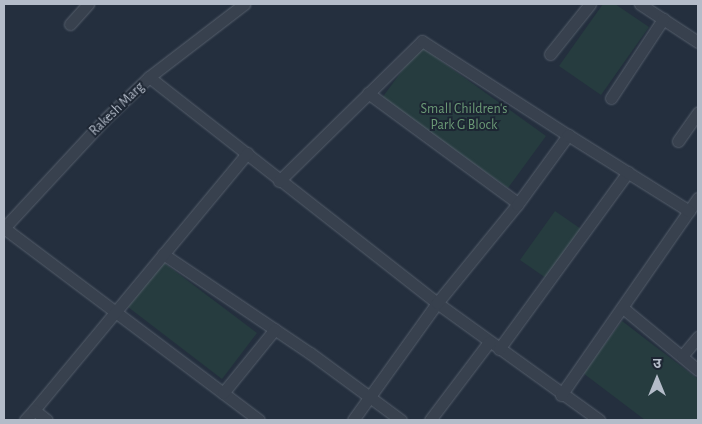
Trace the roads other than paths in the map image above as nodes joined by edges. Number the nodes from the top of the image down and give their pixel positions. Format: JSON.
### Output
{"nodes":[{"id":1,"x":88,"y":4,"type":"edge"},
{"id":2,"x":244,"y":4,"type":"edge"},
{"id":3,"x":590,"y":4,"type":"edge"},
{"id":4,"x":640,"y":4,"type":"edge"},
{"id":5,"x":663,"y":19,"type":"junction"},
{"id":6,"x":70,"y":24,"type":"dead end"},
{"id":7,"x":698,"y":42,"type":"edge"},
{"id":8,"x":550,"y":54,"type":"dead end"},
{"id":9,"x":149,"y":77,"type":"junction"},
{"id":10,"x":368,"y":93,"type":"junction"},
{"id":11,"x":611,"y":98,"type":"dead end"},
{"id":12,"x":698,"y":112,"type":"edge"},
{"id":13,"x":568,"y":134,"type":"junction"},
{"id":14,"x":678,"y":141,"type":"dead end"},
{"id":15,"x":247,"y":153,"type":"junction"},
{"id":16,"x":628,"y":172,"type":"junction"},
{"id":17,"x":279,"y":181,"type":"junction"},
{"id":18,"x":698,"y":198,"type":"edge"},
{"id":19,"x":518,"y":203,"type":"junction"},
{"id":20,"x":689,"y":211,"type":"junction"},
{"id":21,"x":4,"y":228,"type":"edge"},
{"id":22,"x":163,"y":254,"type":"junction"},
{"id":23,"x":437,"y":303,"type":"junction"},
{"id":24,"x":623,"y":308,"type":"junction"},
{"id":25,"x":116,"y":310,"type":"junction"},
{"id":26,"x":274,"y":329,"type":"junction"},
{"id":27,"x":698,"y":337,"type":"edge"},
{"id":28,"x":489,"y":342,"type":"junction"},
{"id":29,"x":499,"y":349,"type":"junction"},
{"id":30,"x":682,"y":356,"type":"junction"},
{"id":31,"x":698,"y":370,"type":"edge"},
{"id":32,"x":223,"y":393,"type":"junction"},
{"id":33,"x":561,"y":395,"type":"junction"},
{"id":34,"x":371,"y":398,"type":"junction"},
{"id":35,"x":34,"y":410,"type":"junction"},
{"id":36,"x":25,"y":420,"type":"edge"},
{"id":37,"x":47,"y":420,"type":"edge"},
{"id":38,"x":259,"y":420,"type":"edge"},
{"id":39,"x":352,"y":420,"type":"edge"},
{"id":40,"x":401,"y":420,"type":"edge"},
{"id":41,"x":430,"y":420,"type":"edge"},
{"id":42,"x":599,"y":420,"type":"edge"}],
"edges":[{"from":1,"to":6,"type":"street"},
{"from":2,"to":9,"type":"street","name":"Rakesh Marg"},
{"from":3,"to":8,"type":"street"},
{"from":4,"to":5,"type":"street"},
{"from":5,"to":7,"type":"street"},
{"from":5,"to":11,"type":"street"},
{"from":9,"to":15,"type":"street"},
{"from":9,"to":21,"type":"street","name":"Rakesh Marg"},
{"from":10,"to":13,"type":"street"},
{"from":10,"to":17,"type":"street"},
{"from":10,"to":19,"type":"street"},
{"from":12,"to":14,"type":"street"},
{"from":13,"to":16,"type":"street"},
{"from":13,"to":19,"type":"street"},
{"from":15,"to":17,"type":"street"},
{"from":15,"to":22,"type":"street"},
{"from":16,"to":20,"type":"street"},
{"from":16,"to":29,"type":"street"},
{"from":17,"to":23,"type":"street"},
{"from":18,"to":20,"type":"street"},
{"from":19,"to":23,"type":"street"},
{"from":20,"to":24,"type":"street"},
{"from":21,"to":25,"type":"street"},
{"from":22,"to":25,"type":"street"},
{"from":22,"to":26,"type":"street"},
{"from":23,"to":28,"type":"street"},
{"from":23,"to":34,"type":"street"},
{"from":24,"to":30,"type":"street"},
{"from":24,"to":33,"type":"street"},
{"from":25,"to":32,"type":"street"},
{"from":25,"to":35,"type":"street"},
{"from":26,"to":32,"type":"street"},
{"from":26,"to":34,"type":"street"},
{"from":27,"to":30,"type":"street"},
{"from":28,"to":29,"type":"street"},
{"from":28,"to":41,"type":"street"},
{"from":29,"to":33,"type":"street"},
{"from":30,"to":31,"type":"street"},
{"from":32,"to":38,"type":"street"},
{"from":33,"to":42,"type":"street"},
{"from":34,"to":39,"type":"street"},
{"from":34,"to":40,"type":"street"},
{"from":35,"to":36,"type":"street"},
{"from":35,"to":37,"type":"street"}]}
